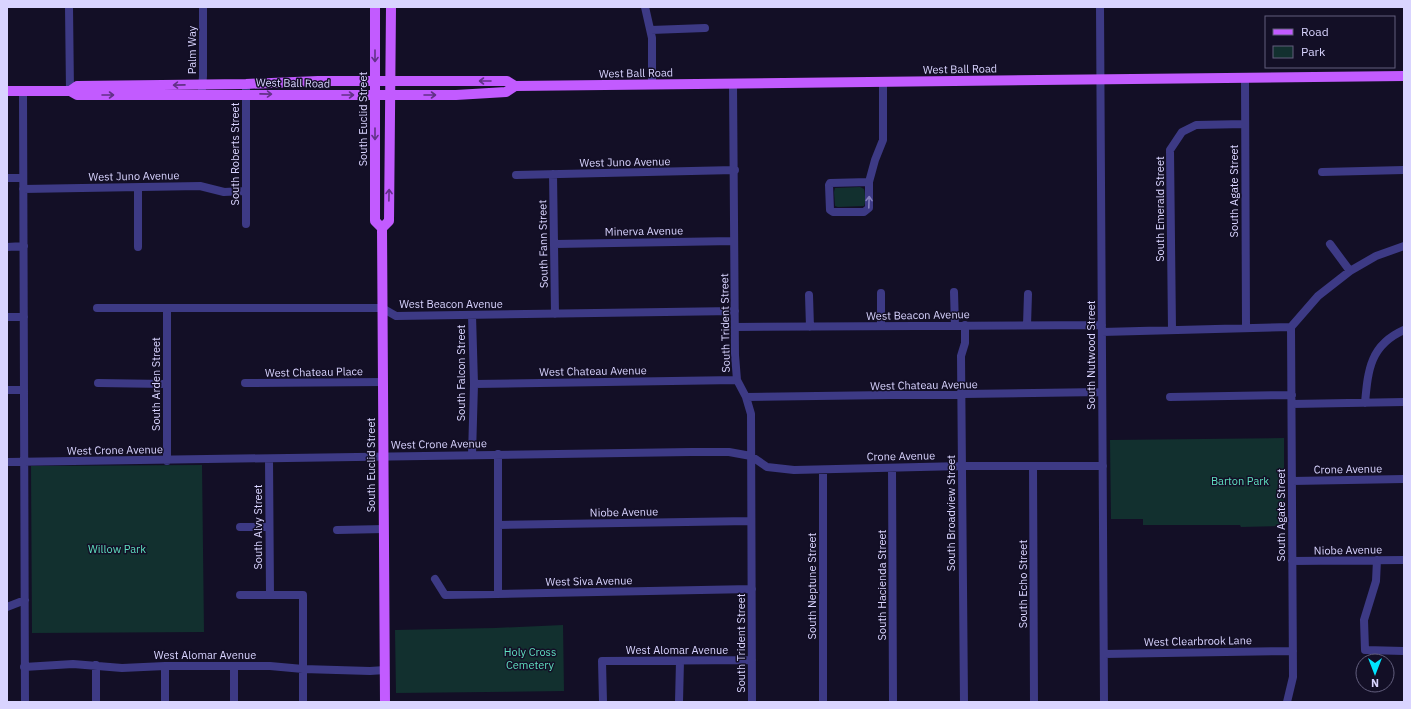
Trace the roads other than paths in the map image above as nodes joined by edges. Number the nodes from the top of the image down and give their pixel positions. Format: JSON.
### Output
{"nodes":[{"id":1,"x":69,"y":7,"type":"edge"},
{"id":2,"x":203,"y":7,"type":"edge"},
{"id":3,"x":375,"y":7,"type":"edge"},
{"id":4,"x":391,"y":7,"type":"edge"},
{"id":5,"x":645,"y":7,"type":"edge"},
{"id":6,"x":1100,"y":7,"type":"edge"},
{"id":7,"x":705,"y":28,"type":"dead end"},
{"id":8,"x":651,"y":30,"type":"junction"},
{"id":9,"x":1404,"y":76,"type":"edge"},
{"id":10,"x":1245,"y":78,"type":"junction"},
{"id":11,"x":1100,"y":80,"type":"junction"},
{"id":12,"x":375,"y":81,"type":"junction"},
{"id":13,"x":391,"y":81,"type":"junction"},
{"id":14,"x":883,"y":82,"type":"junction"},
{"id":15,"x":733,"y":84,"type":"junction"},
{"id":16,"x":652,"y":85,"type":"junction"},
{"id":17,"x":515,"y":86,"type":"junction"},
{"id":18,"x":246,"y":89,"type":"junction"},
{"id":19,"x":202,"y":90,"type":"junction"},
{"id":20,"x":7,"y":91,"type":"edge"},
{"id":21,"x":23,"y":91,"type":"junction"},
{"id":22,"x":70,"y":91,"type":"junction"},
{"id":23,"x":375,"y":95,"type":"junction"},
{"id":24,"x":390,"y":95,"type":"junction"},
{"id":25,"x":1245,"y":124,"type":"junction"},
{"id":26,"x":735,"y":170,"type":"junction"},
{"id":27,"x":1404,"y":170,"type":"edge"},
{"id":28,"x":1322,"y":172,"type":"dead end"},
{"id":29,"x":553,"y":174,"type":"junction"},
{"id":30,"x":516,"y":175,"type":"dead end"},
{"id":31,"x":7,"y":178,"type":"edge"},
{"id":32,"x":23,"y":178,"type":"junction"},
{"id":33,"x":869,"y":182,"type":"junction"},
{"id":34,"x":138,"y":188,"type":"junction"},
{"id":35,"x":23,"y":189,"type":"junction"},
{"id":36,"x":245,"y":191,"type":"junction"},
{"id":37,"x":246,"y":224,"type":"dead end"},
{"id":38,"x":382,"y":228,"type":"junction"},
{"id":39,"x":734,"y":240,"type":"junction"},
{"id":40,"x":554,"y":244,"type":"junction"},
{"id":41,"x":1330,"y":244,"type":"dead end"},
{"id":42,"x":7,"y":246,"type":"edge"},
{"id":43,"x":24,"y":246,"type":"junction"},
{"id":44,"x":1404,"y":246,"type":"edge"},
{"id":45,"x":138,"y":247,"type":"dead end"},
{"id":46,"x":1350,"y":271,"type":"junction"},
{"id":47,"x":954,"y":292,"type":"dead end"},
{"id":48,"x":881,"y":293,"type":"dead end"},
{"id":49,"x":1028,"y":294,"type":"dead end"},
{"id":50,"x":810,"y":295,"type":"dead end"},
{"id":51,"x":97,"y":308,"type":"dead end"},
{"id":52,"x":167,"y":308,"type":"junction"},
{"id":53,"x":382,"y":308,"type":"junction"},
{"id":54,"x":735,"y":311,"type":"junction"},
{"id":55,"x":555,"y":314,"type":"junction"},
{"id":56,"x":472,"y":315,"type":"junction"},
{"id":57,"x":7,"y":317,"type":"edge"},
{"id":58,"x":24,"y":317,"type":"junction"},
{"id":59,"x":965,"y":325,"type":"junction"},
{"id":60,"x":1027,"y":325,"type":"junction"},
{"id":61,"x":881,"y":326,"type":"junction"},
{"id":62,"x":955,"y":326,"type":"junction"},
{"id":63,"x":735,"y":327,"type":"junction"},
{"id":64,"x":810,"y":327,"type":"junction"},
{"id":65,"x":1291,"y":327,"type":"junction"},
{"id":66,"x":1246,"y":328,"type":"junction"},
{"id":67,"x":1102,"y":329,"type":"junction"},
{"id":68,"x":1172,"y":330,"type":"junction"},
{"id":69,"x":1404,"y":330,"type":"edge"},
{"id":70,"x":737,"y":380,"type":"junction"},
{"id":71,"x":383,"y":382,"type":"junction"},
{"id":72,"x":98,"y":383,"type":"dead end"},
{"id":73,"x":245,"y":383,"type":"dead end"},
{"id":74,"x":166,"y":384,"type":"junction"},
{"id":75,"x":474,"y":384,"type":"junction"},
{"id":76,"x":7,"y":390,"type":"edge"},
{"id":77,"x":23,"y":390,"type":"junction"},
{"id":78,"x":1102,"y":392,"type":"junction"},
{"id":79,"x":961,"y":395,"type":"junction"},
{"id":80,"x":1292,"y":395,"type":"junction"},
{"id":81,"x":1170,"y":396,"type":"dead end"},
{"id":82,"x":746,"y":397,"type":"junction"},
{"id":83,"x":1404,"y":402,"type":"edge"},
{"id":84,"x":1365,"y":403,"type":"junction"},
{"id":85,"x":1292,"y":404,"type":"junction"},
{"id":86,"x":498,"y":454,"type":"junction"},
{"id":87,"x":472,"y":455,"type":"junction"},
{"id":88,"x":751,"y":456,"type":"junction"},
{"id":89,"x":384,"y":457,"type":"junction"},
{"id":90,"x":269,"y":459,"type":"junction"},
{"id":91,"x":167,"y":461,"type":"junction"},
{"id":92,"x":7,"y":462,"type":"edge"},
{"id":93,"x":24,"y":462,"type":"junction"},
{"id":94,"x":962,"y":466,"type":"junction"},
{"id":95,"x":1033,"y":466,"type":"junction"},
{"id":96,"x":1103,"y":466,"type":"junction"},
{"id":97,"x":892,"y":468,"type":"junction"},
{"id":98,"x":823,"y":470,"type":"junction"},
{"id":99,"x":1404,"y":479,"type":"edge"},
{"id":100,"x":1292,"y":481,"type":"junction"},
{"id":101,"x":752,"y":521,"type":"junction"},
{"id":102,"x":498,"y":525,"type":"junction"},
{"id":103,"x":240,"y":527,"type":"dead end"},
{"id":104,"x":269,"y":527,"type":"junction"},
{"id":105,"x":384,"y":529,"type":"junction"},
{"id":106,"x":337,"y":530,"type":"dead end"},
{"id":107,"x":1377,"y":560,"type":"junction"},
{"id":108,"x":1404,"y":560,"type":"edge"},
{"id":109,"x":1292,"y":561,"type":"junction"},
{"id":110,"x":435,"y":579,"type":"dead end"},
{"id":111,"x":752,"y":589,"type":"junction"},
{"id":112,"x":498,"y":593,"type":"junction"},
{"id":113,"x":240,"y":594,"type":"dead end"},
{"id":114,"x":270,"y":594,"type":"junction"},
{"id":115,"x":25,"y":600,"type":"junction"},
{"id":116,"x":7,"y":607,"type":"edge"},
{"id":117,"x":1293,"y":651,"type":"junction"},
{"id":118,"x":1404,"y":651,"type":"edge"},
{"id":119,"x":1104,"y":654,"type":"junction"},
{"id":120,"x":752,"y":660,"type":"junction"},
{"id":121,"x":680,"y":661,"type":"junction"},
{"id":122,"x":96,"y":665,"type":"junction"},
{"id":123,"x":165,"y":666,"type":"junction"},
{"id":124,"x":24,"y":667,"type":"junction"},
{"id":125,"x":234,"y":667,"type":"junction"},
{"id":126,"x":303,"y":669,"type":"junction"},
{"id":127,"x":385,"y":670,"type":"junction"},
{"id":128,"x":25,"y":702,"type":"edge"},
{"id":129,"x":96,"y":702,"type":"edge"},
{"id":130,"x":165,"y":702,"type":"edge"},
{"id":131,"x":234,"y":702,"type":"edge"},
{"id":132,"x":304,"y":702,"type":"edge"},
{"id":133,"x":385,"y":702,"type":"edge"},
{"id":134,"x":603,"y":702,"type":"edge"},
{"id":135,"x":679,"y":702,"type":"edge"},
{"id":136,"x":752,"y":702,"type":"edge"},
{"id":137,"x":823,"y":702,"type":"edge"},
{"id":138,"x":893,"y":702,"type":"edge"},
{"id":139,"x":964,"y":702,"type":"edge"},
{"id":140,"x":1034,"y":702,"type":"edge"},
{"id":141,"x":1104,"y":702,"type":"edge"},
{"id":142,"x":1287,"y":702,"type":"edge"}],
"edges":[{"from":1,"to":22,"type":"street"},
{"from":2,"to":19,"type":"street","name":"Palm Way"},
{"from":3,"to":12,"type":"main road","name":"South Euclid Street","one_way":true},
{"from":4,"to":13,"type":"main road","name":"South Euclid Street"},
{"from":5,"to":8,"type":"street"},
{"from":6,"to":11,"type":"street","name":"South Nutwood Street"},
{"from":7,"to":8,"type":"street"},
{"from":8,"to":16,"type":"street"},
{"from":9,"to":10,"type":"main road","name":"West Ball Road"},
{"from":10,"to":11,"type":"main road","name":"West Ball Road"},
{"from":10,"to":25,"type":"street","name":"South Agate Street"},
{"from":11,"to":14,"type":"main road","name":"West Ball Road"},
{"from":11,"to":67,"type":"street","name":"South Nutwood Street"},
{"from":12,"to":13,"type":"main road","name":"West Ball Road"},
{"from":12,"to":18,"type":"main road","name":"West Ball Road"},
{"from":12,"to":23,"type":"main road","name":"South Euclid Street"},
{"from":17,"to":13,"type":"main road","name":"West Ball Road","one_way":true},
{"from":13,"to":24,"type":"main road","name":"South Euclid Street"},
{"from":14,"to":15,"type":"main road","name":"West Ball Road"},
{"from":14,"to":33,"type":"street"},
{"from":15,"to":16,"type":"main road","name":"West Ball Road"},
{"from":15,"to":26,"type":"street","name":"South Trident Street"},
{"from":16,"to":17,"type":"main road","name":"West Ball Road"},
{"from":24,"to":17,"type":"main road","name":"West Ball Road","one_way":true},
{"from":18,"to":19,"type":"main road","name":"West Ball Road"},
{"from":18,"to":23,"type":"main road","name":"West Ball Road","one_way":true},
{"from":18,"to":36,"type":"street","name":"South Roberts Street"},
{"from":19,"to":22,"type":"main road","name":"West Ball Road"},
{"from":20,"to":21,"type":"main road","name":"West Ball Road"},
{"from":21,"to":22,"type":"main road","name":"West Ball Road"},
{"from":21,"to":32,"type":"street"},
{"from":23,"to":24,"type":"main road","name":"West Ball Road"},
{"from":23,"to":38,"type":"main road","name":"South Euclid Street","one_way":true},
{"from":38,"to":24,"type":"main road","name":"South Euclid Street","one_way":true},
{"from":25,"to":66,"type":"street","name":"South Agate Street"},
{"from":25,"to":68,"type":"street","name":"South Emerald Street"},
{"from":26,"to":29,"type":"street","name":"West Juno Avenue"},
{"from":26,"to":39,"type":"street","name":"South Trident Street"},
{"from":27,"to":28,"type":"street"},
{"from":29,"to":30,"type":"street","name":"West Juno Avenue"},
{"from":29,"to":40,"type":"street","name":"South Fann Street"},
{"from":31,"to":32,"type":"street"},
{"from":32,"to":35,"type":"street"},
{"from":33,"to":33,"type":"street","one_way":true},
{"from":34,"to":35,"type":"street","name":"West Juno Avenue"},
{"from":34,"to":36,"type":"street","name":"West Juno Avenue"},
{"from":34,"to":45,"type":"street"},
{"from":35,"to":43,"type":"street"},
{"from":36,"to":37,"type":"street","name":"South Roberts Street"},
{"from":38,"to":53,"type":"main road","name":"South Euclid Street"},
{"from":39,"to":40,"type":"street","name":"Minerva Avenue"},
{"from":39,"to":54,"type":"street","name":"South Trident Street"},
{"from":40,"to":55,"type":"street","name":"South Fann Street"},
{"from":41,"to":46,"type":"street"},
{"from":42,"to":43,"type":"street"},
{"from":43,"to":58,"type":"street"},
{"from":44,"to":46,"type":"street"},
{"from":46,"to":65,"type":"street"},
{"from":47,"to":62,"type":"street"},
{"from":48,"to":61,"type":"street"},
{"from":49,"to":60,"type":"street"},
{"from":50,"to":64,"type":"street"},
{"from":51,"to":52,"type":"street","name":"West Beacon Avenue"},
{"from":52,"to":53,"type":"street","name":"West Beacon Avenue"},
{"from":52,"to":74,"type":"street","name":"South Arden Street"},
{"from":53,"to":56,"type":"street","name":"West Beacon Avenue"},
{"from":53,"to":71,"type":"main road","name":"South Euclid Street"},
{"from":54,"to":55,"type":"street","name":"West Beacon Avenue"},
{"from":54,"to":63,"type":"street","name":"South Trident Street"},
{"from":55,"to":56,"type":"street","name":"West Beacon Avenue"},
{"from":56,"to":75,"type":"street","name":"South Falcon Street"},
{"from":57,"to":58,"type":"street"},
{"from":58,"to":77,"type":"street"},
{"from":59,"to":60,"type":"street","name":"West Beacon Avenue"},
{"from":59,"to":62,"type":"street","name":"West Beacon Avenue"},
{"from":59,"to":79,"type":"street","name":"South Broadview Street"},
{"from":60,"to":67,"type":"street","name":"West Beacon Avenue"},
{"from":61,"to":62,"type":"street","name":"West Beacon Avenue"},
{"from":61,"to":64,"type":"street","name":"West Beacon Avenue"},
{"from":63,"to":64,"type":"street","name":"West Beacon Avenue"},
{"from":63,"to":70,"type":"street","name":"South Trident Street"},
{"from":65,"to":66,"type":"street","name":"West Beacon Avenue"},
{"from":65,"to":80,"type":"street","name":"South Agate Street"},
{"from":66,"to":68,"type":"street","name":"West Beacon Avenue"},
{"from":67,"to":68,"type":"street","name":"West Beacon Avenue"},
{"from":67,"to":78,"type":"street","name":"South Nutwood Street"},
{"from":69,"to":84,"type":"street"},
{"from":70,"to":75,"type":"street","name":"West Chateau Avenue"},
{"from":70,"to":82,"type":"street","name":"South Trident Street"},
{"from":71,"to":73,"type":"street","name":"West Chateau Place"},
{"from":71,"to":89,"type":"main road","name":"South Euclid Street"},
{"from":72,"to":74,"type":"street"},
{"from":74,"to":91,"type":"street","name":"South Arden Street"},
{"from":75,"to":87,"type":"street","name":"South Falcon Street"},
{"from":76,"to":77,"type":"street"},
{"from":77,"to":93,"type":"street"},
{"from":78,"to":79,"type":"street","name":"West Chateau Avenue"},
{"from":78,"to":96,"type":"street","name":"South Nutwood Street"},
{"from":79,"to":82,"type":"street","name":"West Chateau Avenue"},
{"from":79,"to":94,"type":"street","name":"South Broadview Street"},
{"from":80,"to":81,"type":"street"},
{"from":80,"to":85,"type":"street","name":"South Agate Street"},
{"from":82,"to":88,"type":"street","name":"South Trident Street"},
{"from":83,"to":84,"type":"street"},
{"from":84,"to":85,"type":"street"},
{"from":85,"to":100,"type":"street","name":"South Agate Street"},
{"from":86,"to":87,"type":"street","name":"West Crone Avenue"},
{"from":86,"to":88,"type":"street","name":"West Crone Avenue"},
{"from":86,"to":102,"type":"street"},
{"from":87,"to":89,"type":"street","name":"West Crone Avenue"},
{"from":88,"to":98,"type":"street","name":"Crone Avenue"},
{"from":88,"to":101,"type":"street","name":"South Trident Street"},
{"from":89,"to":90,"type":"street","name":"West Crone Avenue"},
{"from":89,"to":105,"type":"main road","name":"South Euclid Street"},
{"from":90,"to":91,"type":"street","name":"West Crone Avenue"},
{"from":90,"to":104,"type":"street","name":"South Alvy Street"},
{"from":91,"to":93,"type":"street","name":"West Crone Avenue"},
{"from":92,"to":93,"type":"street","name":"West Crone Avenue"},
{"from":93,"to":115,"type":"street"},
{"from":94,"to":95,"type":"street","name":"Crone Avenue"},
{"from":94,"to":97,"type":"street","name":"Crone Avenue"},
{"from":94,"to":139,"type":"street","name":"South Broadview Street"},
{"from":95,"to":96,"type":"street","name":"Crone Avenue"},
{"from":95,"to":140,"type":"street","name":"South Echo Street"},
{"from":96,"to":119,"type":"street","name":"South Nutwood Street"},
{"from":97,"to":98,"type":"street","name":"Crone Avenue"},
{"from":97,"to":138,"type":"street","name":"South Hacienda Street"},
{"from":98,"to":137,"type":"street","name":"South Neptune Street"},
{"from":99,"to":100,"type":"street","name":"Crone Avenue"},
{"from":100,"to":109,"type":"street","name":"South Agate Street"},
{"from":101,"to":102,"type":"street","name":"Niobe Avenue"},
{"from":101,"to":111,"type":"street","name":"South Trident Street"},
{"from":102,"to":112,"type":"street"},
{"from":103,"to":104,"type":"street"},
{"from":104,"to":114,"type":"street","name":"South Alvy Street"},
{"from":105,"to":106,"type":"street"},
{"from":105,"to":127,"type":"main road","name":"South Euclid Street"},
{"from":107,"to":108,"type":"street","name":"Niobe Avenue"},
{"from":107,"to":109,"type":"street","name":"Niobe Avenue"},
{"from":107,"to":118,"type":"street"},
{"from":109,"to":117,"type":"street","name":"South Agate Street"},
{"from":110,"to":112,"type":"street","name":"West Siva Avenue"},
{"from":111,"to":112,"type":"street","name":"West Siva Avenue"},
{"from":111,"to":120,"type":"street","name":"South Trident Street"},
{"from":113,"to":114,"type":"street"},
{"from":114,"to":126,"type":"street"},
{"from":115,"to":116,"type":"street"},
{"from":115,"to":124,"type":"street"},
{"from":117,"to":119,"type":"street","name":"West Clearbrook Lane"},
{"from":117,"to":142,"type":"street","name":"South Agate Street"},
{"from":119,"to":141,"type":"street","name":"South Nutwood Street"},
{"from":120,"to":121,"type":"street","name":"West Alomar Avenue"},
{"from":120,"to":136,"type":"street","name":"South Trident Street"},
{"from":121,"to":134,"type":"street","name":"West Alomar Avenue"},
{"from":121,"to":135,"type":"street"},
{"from":122,"to":123,"type":"street","name":"West Alomar Avenue"},
{"from":122,"to":124,"type":"street","name":"West Alomar Avenue"},
{"from":122,"to":129,"type":"street"},
{"from":123,"to":125,"type":"street","name":"West Alomar Avenue"},
{"from":123,"to":130,"type":"street"},
{"from":124,"to":128,"type":"street"},
{"from":125,"to":126,"type":"street","name":"West Alomar Avenue"},
{"from":125,"to":131,"type":"street"},
{"from":126,"to":127,"type":"street","name":"West Alomar Avenue"},
{"from":126,"to":132,"type":"street"},
{"from":127,"to":133,"type":"main road","name":"South Euclid Street"}]}
